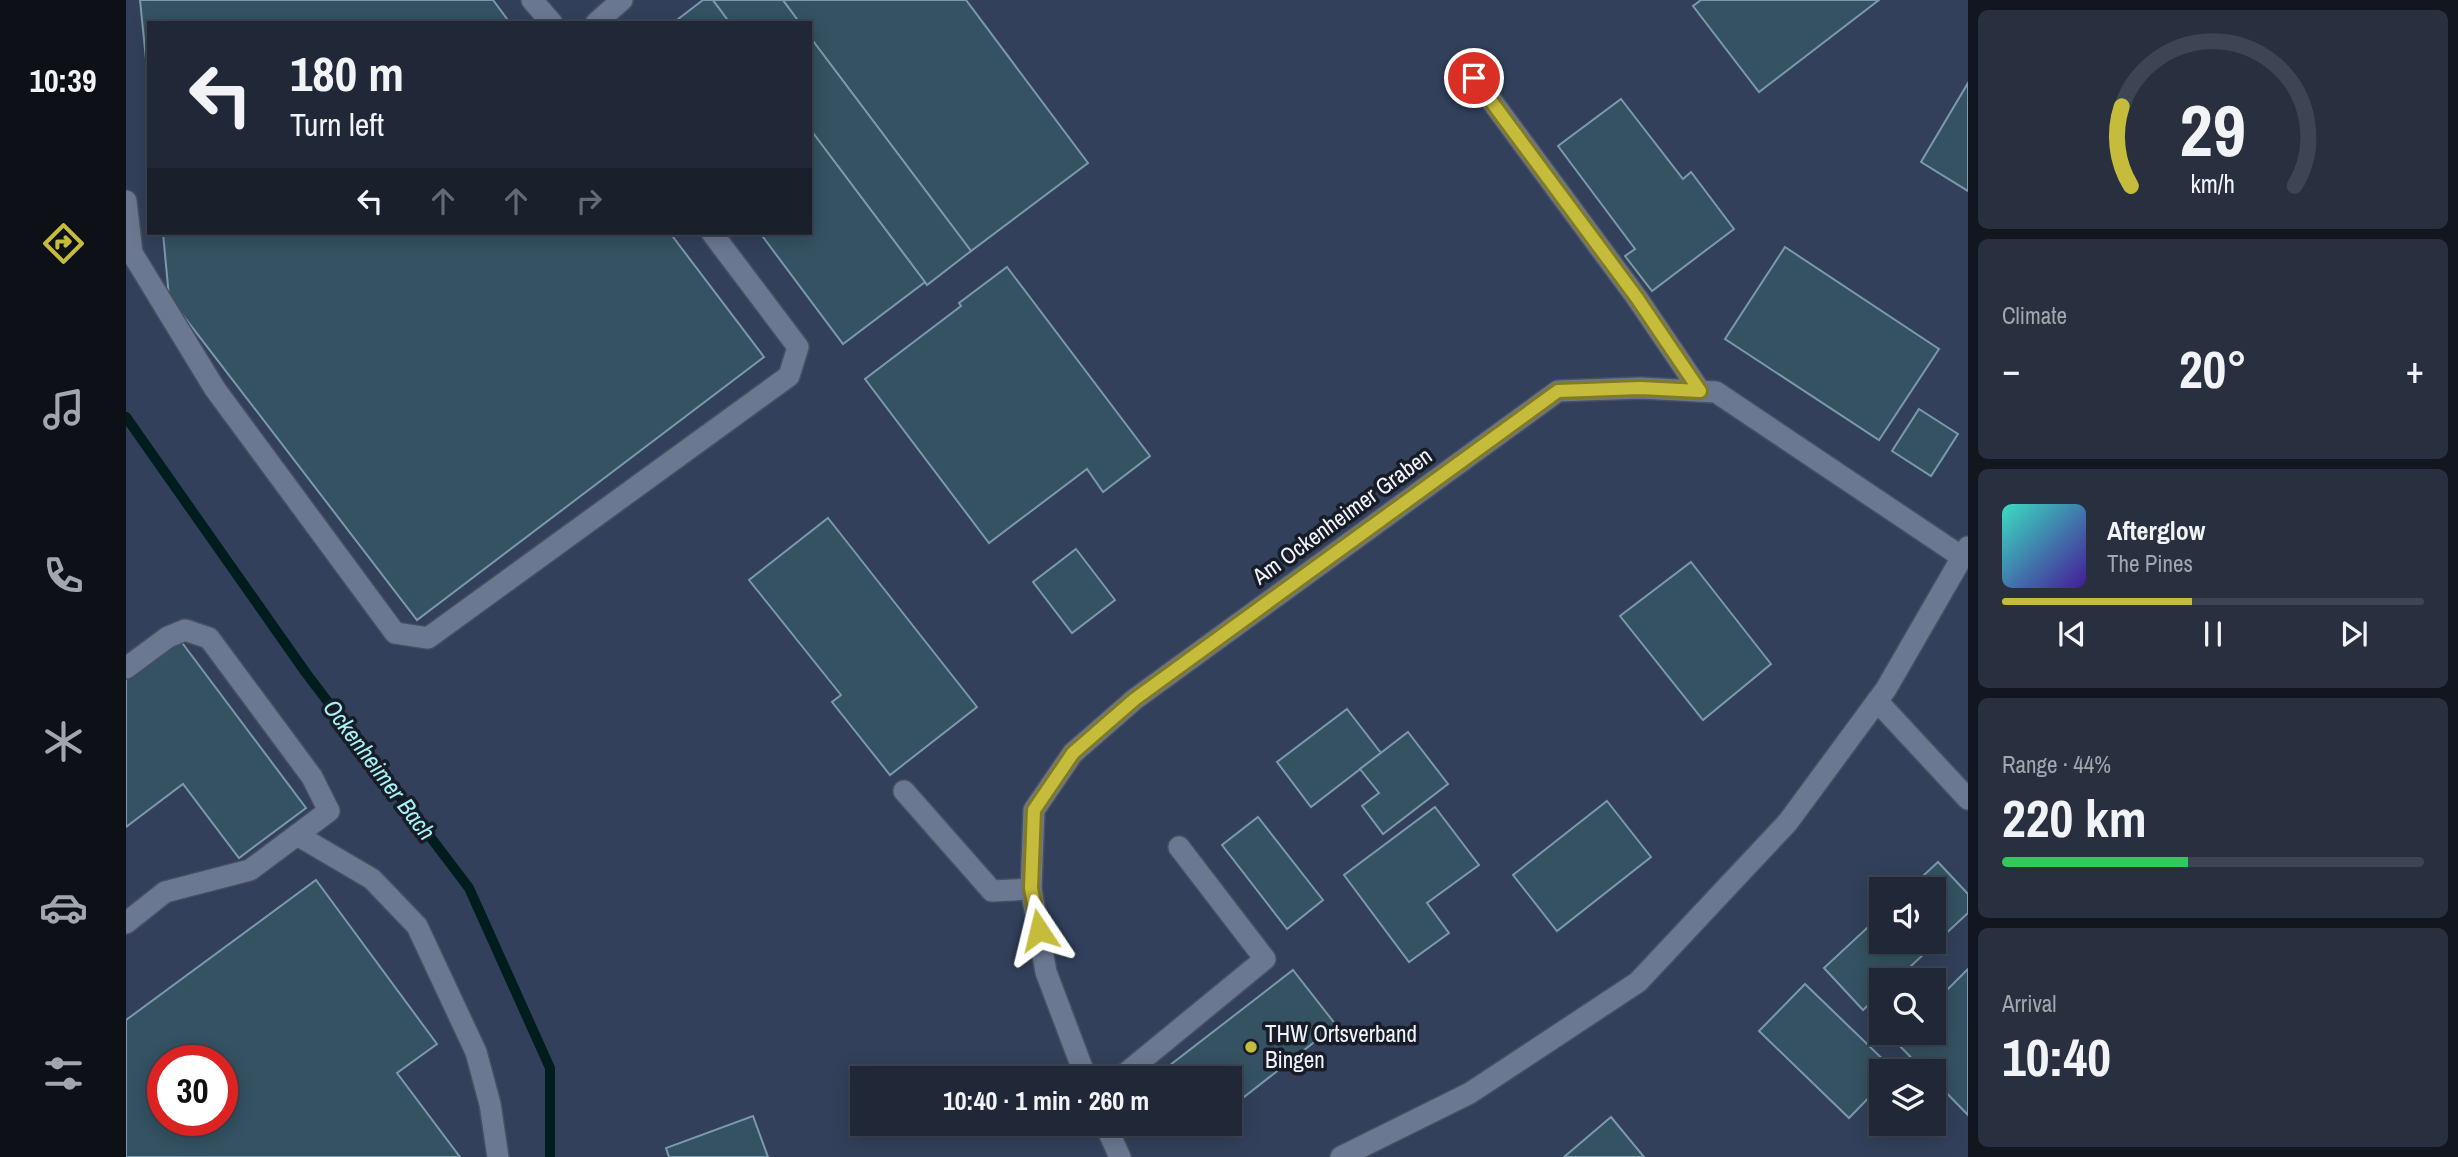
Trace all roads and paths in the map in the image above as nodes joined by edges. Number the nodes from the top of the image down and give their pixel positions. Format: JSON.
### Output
{"nodes":[{"id":1,"x":532,"y":0,"type":"edge"},
{"id":2,"x":622,"y":0,"type":"edge"},
{"id":3,"x":549,"y":21,"type":"edge"},
{"id":4,"x":598,"y":21,"type":"edge"},
{"id":5,"x":1474,"y":78,"type":"dead end"},
{"id":6,"x":126,"y":201,"type":"edge"},
{"id":7,"x":714,"y":235,"type":"edge"},
{"id":8,"x":1700,"y":391,"type":"junction"},
{"id":9,"x":1965,"y":552,"type":"edge"},
{"id":10,"x":126,"y":668,"type":"edge"},
{"id":11,"x":1877,"y":701,"type":"junction"},
{"id":12,"x":904,"y":790,"type":"dead end"},
{"id":13,"x":1968,"y":799,"type":"edge"},
{"id":14,"x":297,"y":835,"type":"junction"},
{"id":15,"x":1179,"y":846,"type":"dead end"},
{"id":16,"x":1031,"y":888,"type":"junction"},
{"id":17,"x":126,"y":923,"type":"edge"},
{"id":18,"x":1081,"y":1066,"type":"edge"},
{"id":19,"x":1135,"y":1066,"type":"edge"},
{"id":20,"x":1110,"y":1136,"type":"edge"},
{"id":21,"x":498,"y":1157,"type":"edge"},
{"id":22,"x":1119,"y":1157,"type":"edge"},
{"id":23,"x":1341,"y":1157,"type":"edge"}],
"edges":[{"from":1,"to":3,"type":"street"},
{"from":2,"to":4,"type":"street"},
{"from":5,"to":8,"type":"street"},
{"from":6,"to":7,"type":"street"},
{"from":8,"to":9,"type":"street","name":"Am Ockenheimer Graben"},
{"from":8,"to":16,"type":"street","name":"Am Ockenheimer Graben"},
{"from":9,"to":11,"type":"street","name":"Am Ockenheimer Graben"},
{"from":10,"to":14,"type":"street"},
{"from":11,"to":13,"type":"street"},
{"from":11,"to":23,"type":"street","name":"Am Ockenheimer Graben"},
{"from":12,"to":16,"type":"street"},
{"from":14,"to":17,"type":"street"},
{"from":14,"to":21,"type":"street"},
{"from":15,"to":19,"type":"street"},
{"from":16,"to":18,"type":"street","name":"Am Ockenheimer Graben"},
{"from":20,"to":22,"type":"street"}]}
